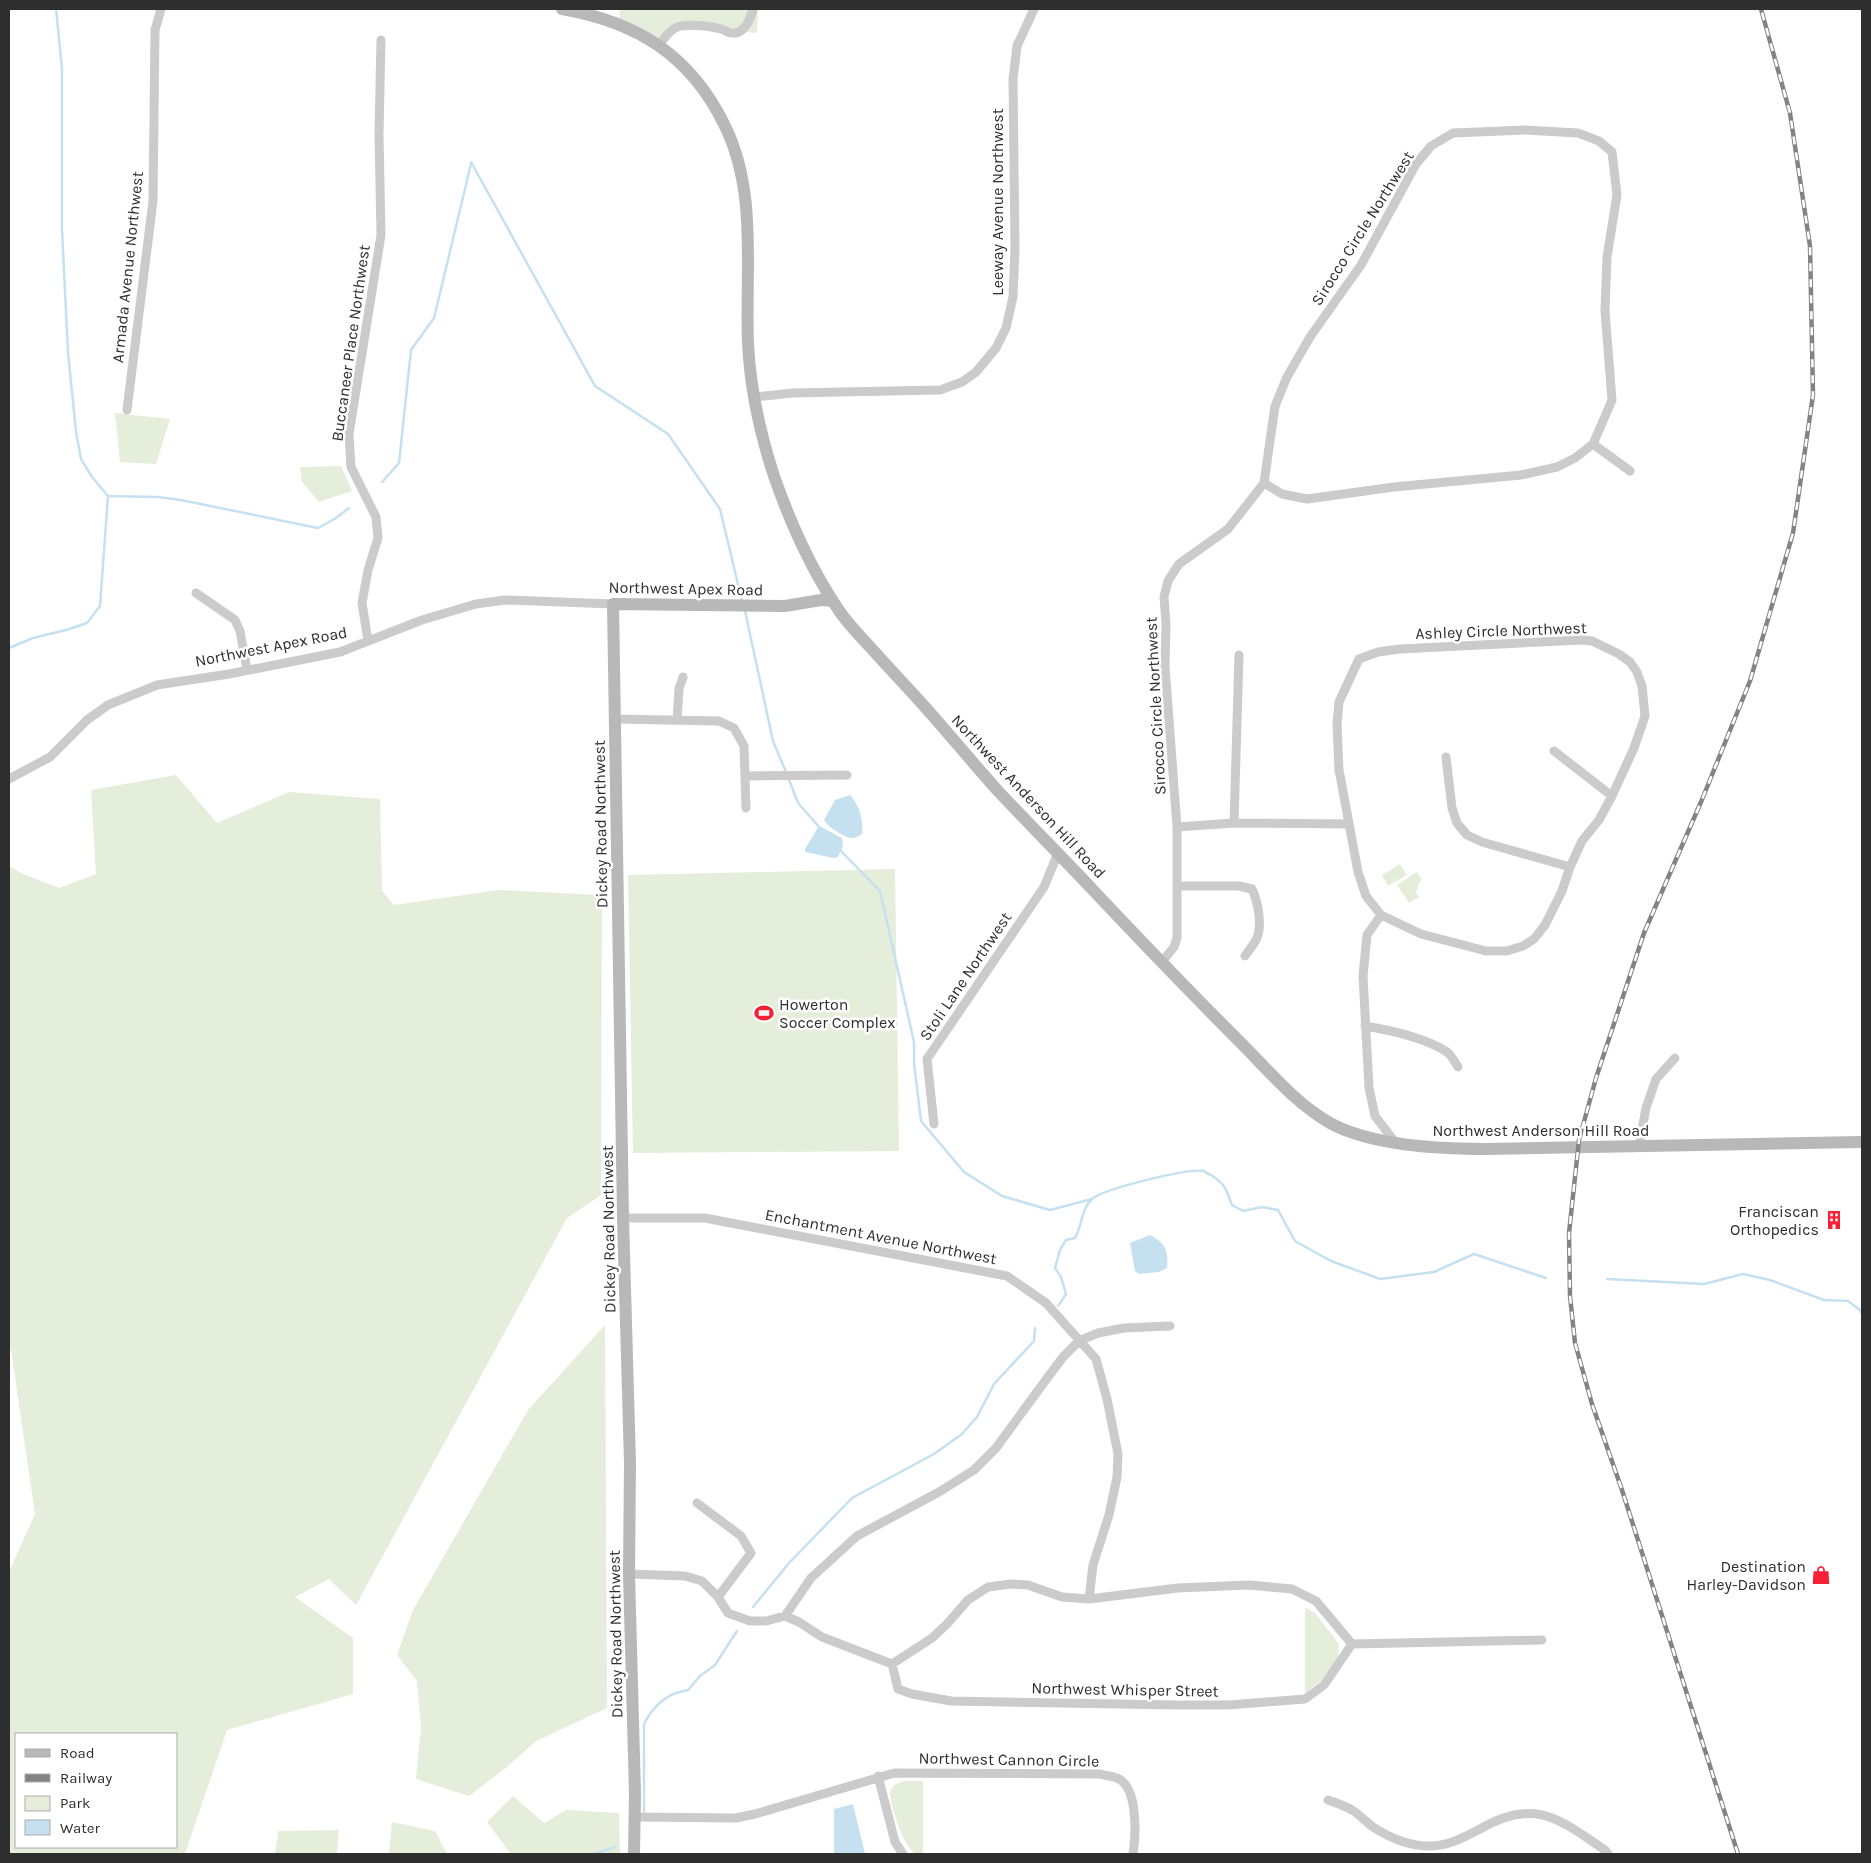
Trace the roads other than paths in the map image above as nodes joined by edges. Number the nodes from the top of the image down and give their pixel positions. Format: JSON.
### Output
{"nodes":[{"id":1,"x":161,"y":9,"type":"edge"},
{"id":2,"x":562,"y":9,"type":"edge"},
{"id":3,"x":753,"y":9,"type":"edge"},
{"id":4,"x":1034,"y":9,"type":"edge"},
{"id":5,"x":381,"y":40,"type":"dead end"},
{"id":6,"x":659,"y":46,"type":"junction"},
{"id":7,"x":754,"y":397,"type":"junction"},
{"id":8,"x":127,"y":410,"type":"dead end"},
{"id":9,"x":1593,"y":444,"type":"junction"},
{"id":10,"x":1630,"y":470,"type":"dead end"},
{"id":11,"x":1264,"y":483,"type":"junction"},
{"id":12,"x":196,"y":593,"type":"dead end"},
{"id":13,"x":833,"y":600,"type":"junction"},
{"id":14,"x":613,"y":604,"type":"junction"},
{"id":15,"x":368,"y":641,"type":"junction"},
{"id":16,"x":1239,"y":655,"type":"dead end"},
{"id":17,"x":247,"y":670,"type":"junction"},
{"id":18,"x":683,"y":677,"type":"dead end"},
{"id":19,"x":615,"y":719,"type":"junction"},
{"id":20,"x":677,"y":720,"type":"junction"},
{"id":21,"x":1554,"y":751,"type":"dead end"},
{"id":22,"x":1446,"y":757,"type":"dead end"},
{"id":23,"x":847,"y":775,"type":"dead end"},
{"id":24,"x":745,"y":776,"type":"junction"},
{"id":25,"x":9,"y":779,"type":"edge"},
{"id":26,"x":1612,"y":796,"type":"junction"},
{"id":27,"x":746,"y":808,"type":"dead end"},
{"id":28,"x":1234,"y":822,"type":"junction"},
{"id":29,"x":1349,"y":824,"type":"junction"},
{"id":30,"x":1177,"y":827,"type":"junction"},
{"id":31,"x":1058,"y":853,"type":"junction"},
{"id":32,"x":1570,"y":867,"type":"junction"},
{"id":33,"x":1178,"y":886,"type":"junction"},
{"id":34,"x":1381,"y":915,"type":"junction"},
{"id":35,"x":1245,"y":956,"type":"dead end"},
{"id":36,"x":1161,"y":963,"type":"junction"},
{"id":37,"x":1365,"y":1026,"type":"junction"},
{"id":38,"x":1675,"y":1058,"type":"dead end"},
{"id":39,"x":1458,"y":1067,"type":"dead end"},
{"id":40,"x":934,"y":1124,"type":"dead end"},
{"id":41,"x":1396,"y":1142,"type":"junction"},
{"id":42,"x":1862,"y":1142,"type":"edge"},
{"id":43,"x":1639,"y":1146,"type":"junction"},
{"id":44,"x":623,"y":1218,"type":"junction"},
{"id":45,"x":1170,"y":1326,"type":"dead end"},
{"id":46,"x":1079,"y":1341,"type":"junction"},
{"id":47,"x":697,"y":1503,"type":"dead end"},
{"id":48,"x":629,"y":1574,"type":"junction"},
{"id":49,"x":718,"y":1597,"type":"junction"},
{"id":50,"x":1090,"y":1599,"type":"junction"},
{"id":51,"x":785,"y":1616,"type":"junction"},
{"id":52,"x":1542,"y":1640,"type":"dead end"},
{"id":53,"x":1352,"y":1644,"type":"junction"},
{"id":54,"x":892,"y":1664,"type":"junction"},
{"id":55,"x":878,"y":1776,"type":"junction"},
{"id":56,"x":1328,"y":1800,"type":"dead end"},
{"id":57,"x":634,"y":1817,"type":"junction"},
{"id":58,"x":634,"y":1854,"type":"edge"},
{"id":59,"x":903,"y":1854,"type":"edge"},
{"id":60,"x":1133,"y":1854,"type":"edge"},
{"id":61,"x":1608,"y":1854,"type":"edge"}],
"edges":[{"from":1,"to":8,"type":"street","name":"Armada Avenue Northwest"},
{"from":2,"to":6,"type":"main road","name":"Northwest Anderson Hill Road"},
{"from":3,"to":6,"type":"street"},
{"from":4,"to":7,"type":"street","name":"Leeway Avenue Northwest"},
{"from":5,"to":15,"type":"street","name":"Buccaneer Place Northwest"},
{"from":6,"to":7,"type":"main road","name":"Northwest Anderson Hill Road"},
{"from":7,"to":13,"type":"main road","name":"Northwest Anderson Hill Road"},
{"from":9,"to":10,"type":"street"},
{"from":9,"to":11,"type":"street","name":"Sirocco Circle Northwest"},
{"from":9,"to":11,"type":"street","name":"Sirocco Circle Northwest"},
{"from":11,"to":30,"type":"street","name":"Sirocco Circle Northwest"},
{"from":12,"to":17,"type":"street"},
{"from":13,"to":14,"type":"main road","name":"Northwest Apex Road"},
{"from":13,"to":31,"type":"main road","name":"Northwest Anderson Hill Road"},
{"from":14,"to":15,"type":"street","name":"Northwest Apex Road"},
{"from":14,"to":19,"type":"main road","name":"Dickey Road Northwest"},
{"from":15,"to":17,"type":"street","name":"Northwest Apex Road"},
{"from":16,"to":28,"type":"street"},
{"from":17,"to":25,"type":"street","name":"Northwest Apex Road"},
{"from":18,"to":20,"type":"street"},
{"from":19,"to":20,"type":"street"},
{"from":19,"to":44,"type":"main road","name":"Dickey Road Northwest"},
{"from":20,"to":24,"type":"street"},
{"from":21,"to":26,"type":"street"},
{"from":22,"to":32,"type":"street"},
{"from":23,"to":24,"type":"street"},
{"from":24,"to":27,"type":"street"},
{"from":26,"to":29,"type":"street","name":"Ashley Circle Northwest"},
{"from":26,"to":32,"type":"street","name":"Ashley Circle Northwest"},
{"from":28,"to":29,"type":"street"},
{"from":28,"to":30,"type":"street"},
{"from":29,"to":34,"type":"street","name":"Ashley Circle Northwest"},
{"from":30,"to":33,"type":"street","name":"Sirocco Circle Northwest"},
{"from":31,"to":36,"type":"main road","name":"Northwest Anderson Hill Road"},
{"from":31,"to":40,"type":"street","name":"Stoli Lane Northwest"},
{"from":32,"to":34,"type":"street","name":"Ashley Circle Northwest"},
{"from":33,"to":35,"type":"street"},
{"from":33,"to":36,"type":"street","name":"Sirocco Circle Northwest"},
{"from":34,"to":37,"type":"street"},
{"from":36,"to":41,"type":"main road","name":"Northwest Anderson Hill Road"},
{"from":37,"to":39,"type":"street"},
{"from":37,"to":41,"type":"street"},
{"from":38,"to":43,"type":"street"},
{"from":41,"to":43,"type":"main road","name":"Northwest Anderson Hill Road"},
{"from":42,"to":43,"type":"main road","name":"Northwest Anderson Hill Road"},
{"from":44,"to":46,"type":"street","name":"Enchantment Avenue Northwest"},
{"from":44,"to":48,"type":"main road","name":"Dickey Road Northwest"},
{"from":45,"to":46,"type":"street"},
{"from":46,"to":50,"type":"street","name":"Enchantment Avenue Northwest"},
{"from":46,"to":51,"type":"street"},
{"from":47,"to":49,"type":"street"},
{"from":48,"to":49,"type":"street"},
{"from":48,"to":57,"type":"main road","name":"Dickey Road Northwest"},
{"from":49,"to":51,"type":"street"},
{"from":50,"to":53,"type":"street"},
{"from":50,"to":54,"type":"street"},
{"from":51,"to":54,"type":"street"},
{"from":52,"to":53,"type":"street"},
{"from":53,"to":54,"type":"street","name":"Northwest Whisper Street"},
{"from":55,"to":57,"type":"street","name":"Northwest Cannon Circle"},
{"from":55,"to":59,"type":"street"},
{"from":55,"to":60,"type":"street","name":"Northwest Cannon Circle"},
{"from":56,"to":61,"type":"street"},
{"from":57,"to":58,"type":"main road","name":"Dickey Road Northwest"}]}
